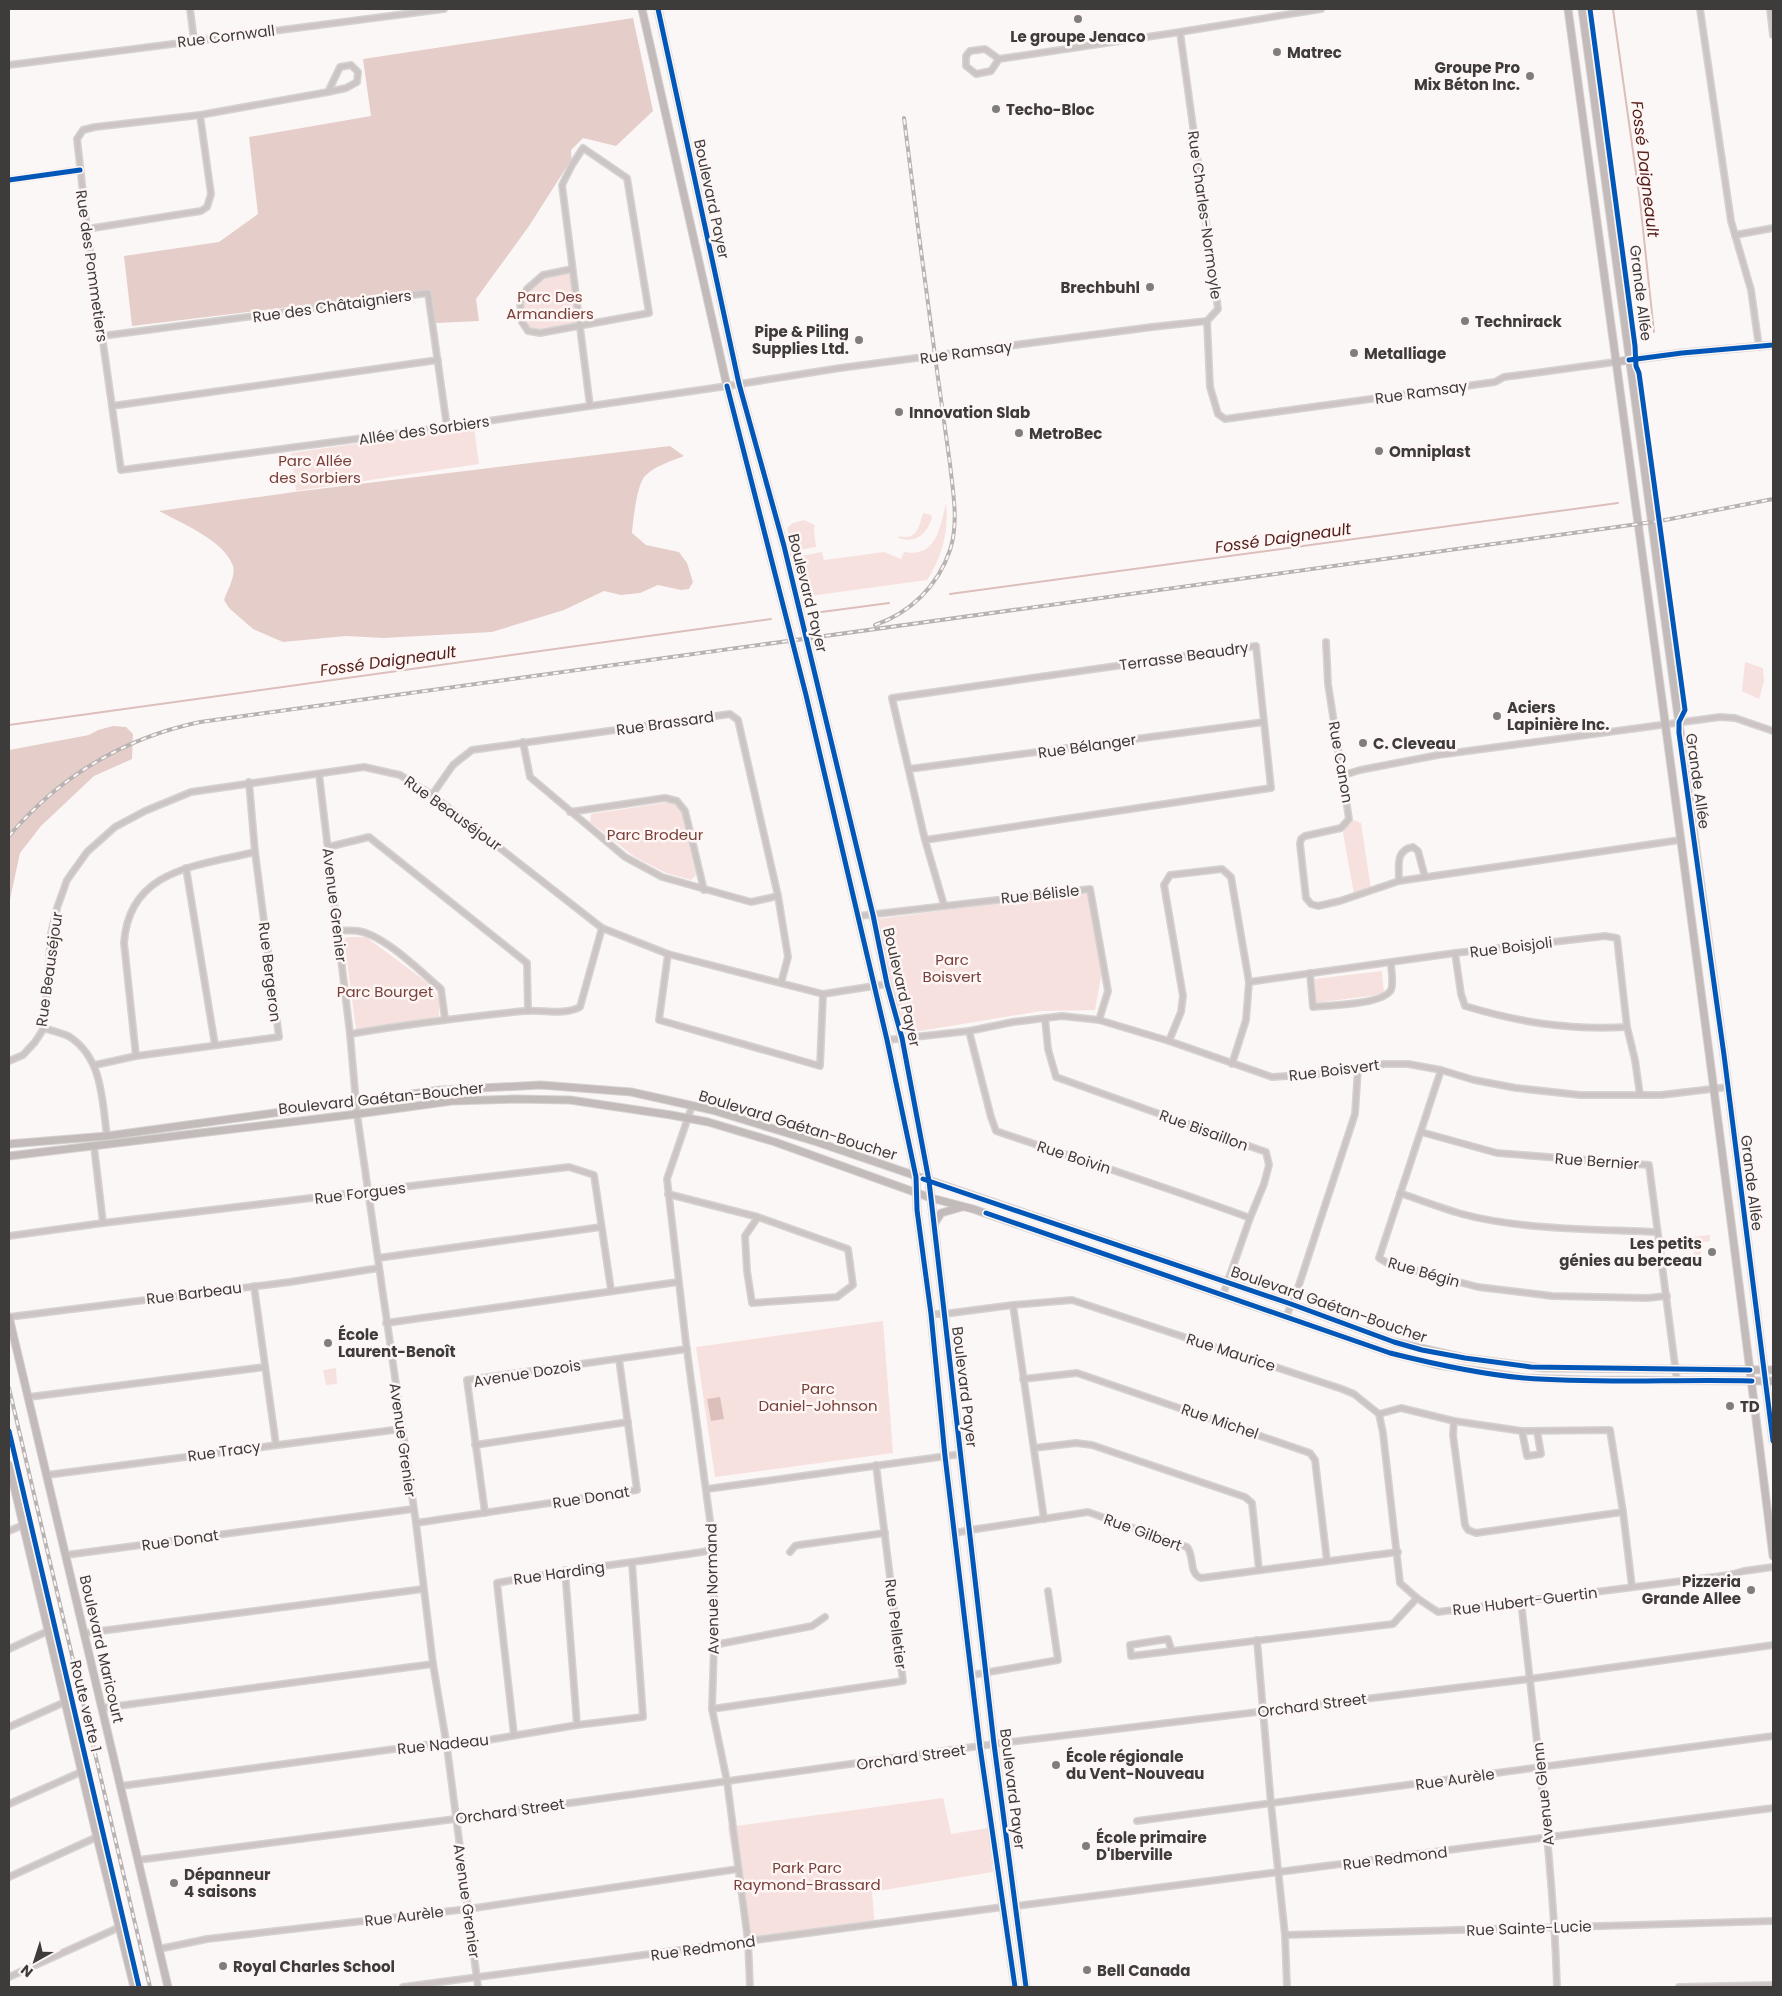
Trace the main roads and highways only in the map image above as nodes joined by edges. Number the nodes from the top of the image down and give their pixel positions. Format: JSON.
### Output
{"nodes":[{"id":1,"x":642,"y":9,"type":"edge"},
{"id":2,"x":658,"y":9,"type":"edge"},
{"id":3,"x":1568,"y":9,"type":"edge"},
{"id":4,"x":1582,"y":9,"type":"edge"},
{"id":5,"x":1773,"y":345,"type":"edge"},
{"id":6,"x":1629,"y":360,"type":"junction"},
{"id":7,"x":1615,"y":362,"type":"junction"},
{"id":8,"x":822,"y":706,"type":"junction"},
{"id":9,"x":809,"y":708,"type":"junction"},
{"id":10,"x":916,"y":1108,"type":"junction"},
{"id":11,"x":902,"y":1112,"type":"junction"},
{"id":12,"x":9,"y":1144,"type":"edge"},
{"id":13,"x":9,"y":1156,"type":"edge"},
{"id":14,"x":916,"y":1176,"type":"junction"},
{"id":15,"x":930,"y":1181,"type":"junction"},
{"id":16,"x":917,"y":1192,"type":"junction"},
{"id":17,"x":931,"y":1198,"type":"junction"},
{"id":18,"x":963,"y":1206,"type":"junction"},
{"id":19,"x":934,"y":1224,"type":"junction"},
{"id":20,"x":1065,"y":1227,"type":"junction"},
{"id":21,"x":1061,"y":1239,"type":"junction"},
{"id":22,"x":9,"y":1317,"type":"edge"},
{"id":23,"x":1750,"y":1370,"type":"junction"},
{"id":24,"x":1773,"y":1370,"type":"edge"},
{"id":25,"x":1764,"y":1371,"type":"junction"},
{"id":26,"x":1752,"y":1381,"type":"junction"},
{"id":27,"x":1769,"y":1381,"type":"edge"},
{"id":28,"x":1773,"y":1441,"type":"edge"},
{"id":29,"x":9,"y":1465,"type":"edge"},
{"id":30,"x":1773,"y":1556,"type":"edge"},
{"id":31,"x":134,"y":1987,"type":"edge"},
{"id":32,"x":168,"y":1987,"type":"edge"},
{"id":33,"x":1015,"y":1987,"type":"edge"},
{"id":34,"x":1026,"y":1987,"type":"edge"}],
"edges":[{"from":1,"to":9,"type":"main road","name":"Boulevard Payer"},
{"from":2,"to":8,"type":"main road","name":"Boulevard Payer"},
{"from":3,"to":7,"type":"main road","name":"Grande Allée"},
{"from":4,"to":6,"type":"main road","name":"Grande Allée"},
{"from":5,"to":6,"type":"main road"},
{"from":6,"to":7,"type":"main road"},
{"from":6,"to":25,"type":"main road","name":"Grande Allée"},
{"from":7,"to":23,"type":"main road","name":"Grande Allée"},
{"from":8,"to":9,"type":"main road"},
{"from":8,"to":10,"type":"main road","name":"Boulevard Payer"},
{"from":9,"to":11,"type":"main road","name":"Boulevard Payer"},
{"from":10,"to":11,"type":"main road"},
{"from":10,"to":15,"type":"main road","name":"Boulevard Payer"},
{"from":11,"to":14,"type":"main road","name":"Boulevard Payer"},
{"from":12,"to":14,"type":"main road","name":"Boulevard Gaétan-Boucher"},
{"from":13,"to":16,"type":"main road","name":"Boulevard Gaétan-Boucher"},
{"from":14,"to":15,"type":"main road","name":"Boulevard Gaétan-Boucher"},
{"from":14,"to":16,"type":"main road","name":"Boulevard Payer"},
{"from":15,"to":17,"type":"main road","name":"Boulevard Payer"},
{"from":15,"to":20,"type":"main road","name":"Boulevard Gaétan-Boucher"},
{"from":16,"to":17,"type":"main road","name":"Boulevard Gaétan-Boucher"},
{"from":16,"to":33,"type":"main road","name":"Boulevard Payer"},
{"from":17,"to":18,"type":"main road","name":"Boulevard Gaétan-Boucher"},
{"from":17,"to":19,"type":"main road","name":"Boulevard Payer"},
{"from":18,"to":19,"type":"main road"},
{"from":18,"to":21,"type":"main road","name":"Boulevard Gaétan-Boucher"},
{"from":19,"to":34,"type":"main road","name":"Boulevard Payer"},
{"from":20,"to":21,"type":"main road"},
{"from":20,"to":23,"type":"main road","name":"Boulevard Gaétan-Boucher"},
{"from":21,"to":26,"type":"main road","name":"Boulevard Gaétan-Boucher"},
{"from":22,"to":32,"type":"main road","name":"Boulevard Maricourt"},
{"from":23,"to":25,"type":"main road","name":"Boulevard Gaétan-Boucher"},
{"from":23,"to":26,"type":"main road","name":"Grande Allée"},
{"from":24,"to":25,"type":"main road","name":"Boulevard Gaétan-Boucher"},
{"from":25,"to":27,"type":"main road","name":"Grande Allée"},
{"from":26,"to":27,"type":"main road","name":"Boulevard Gaétan-Boucher"},
{"from":26,"to":30,"type":"main road","name":"Grande Allée"},
{"from":27,"to":28,"type":"main road","name":"Grande Allée"},
{"from":29,"to":31,"type":"main road"}]}
